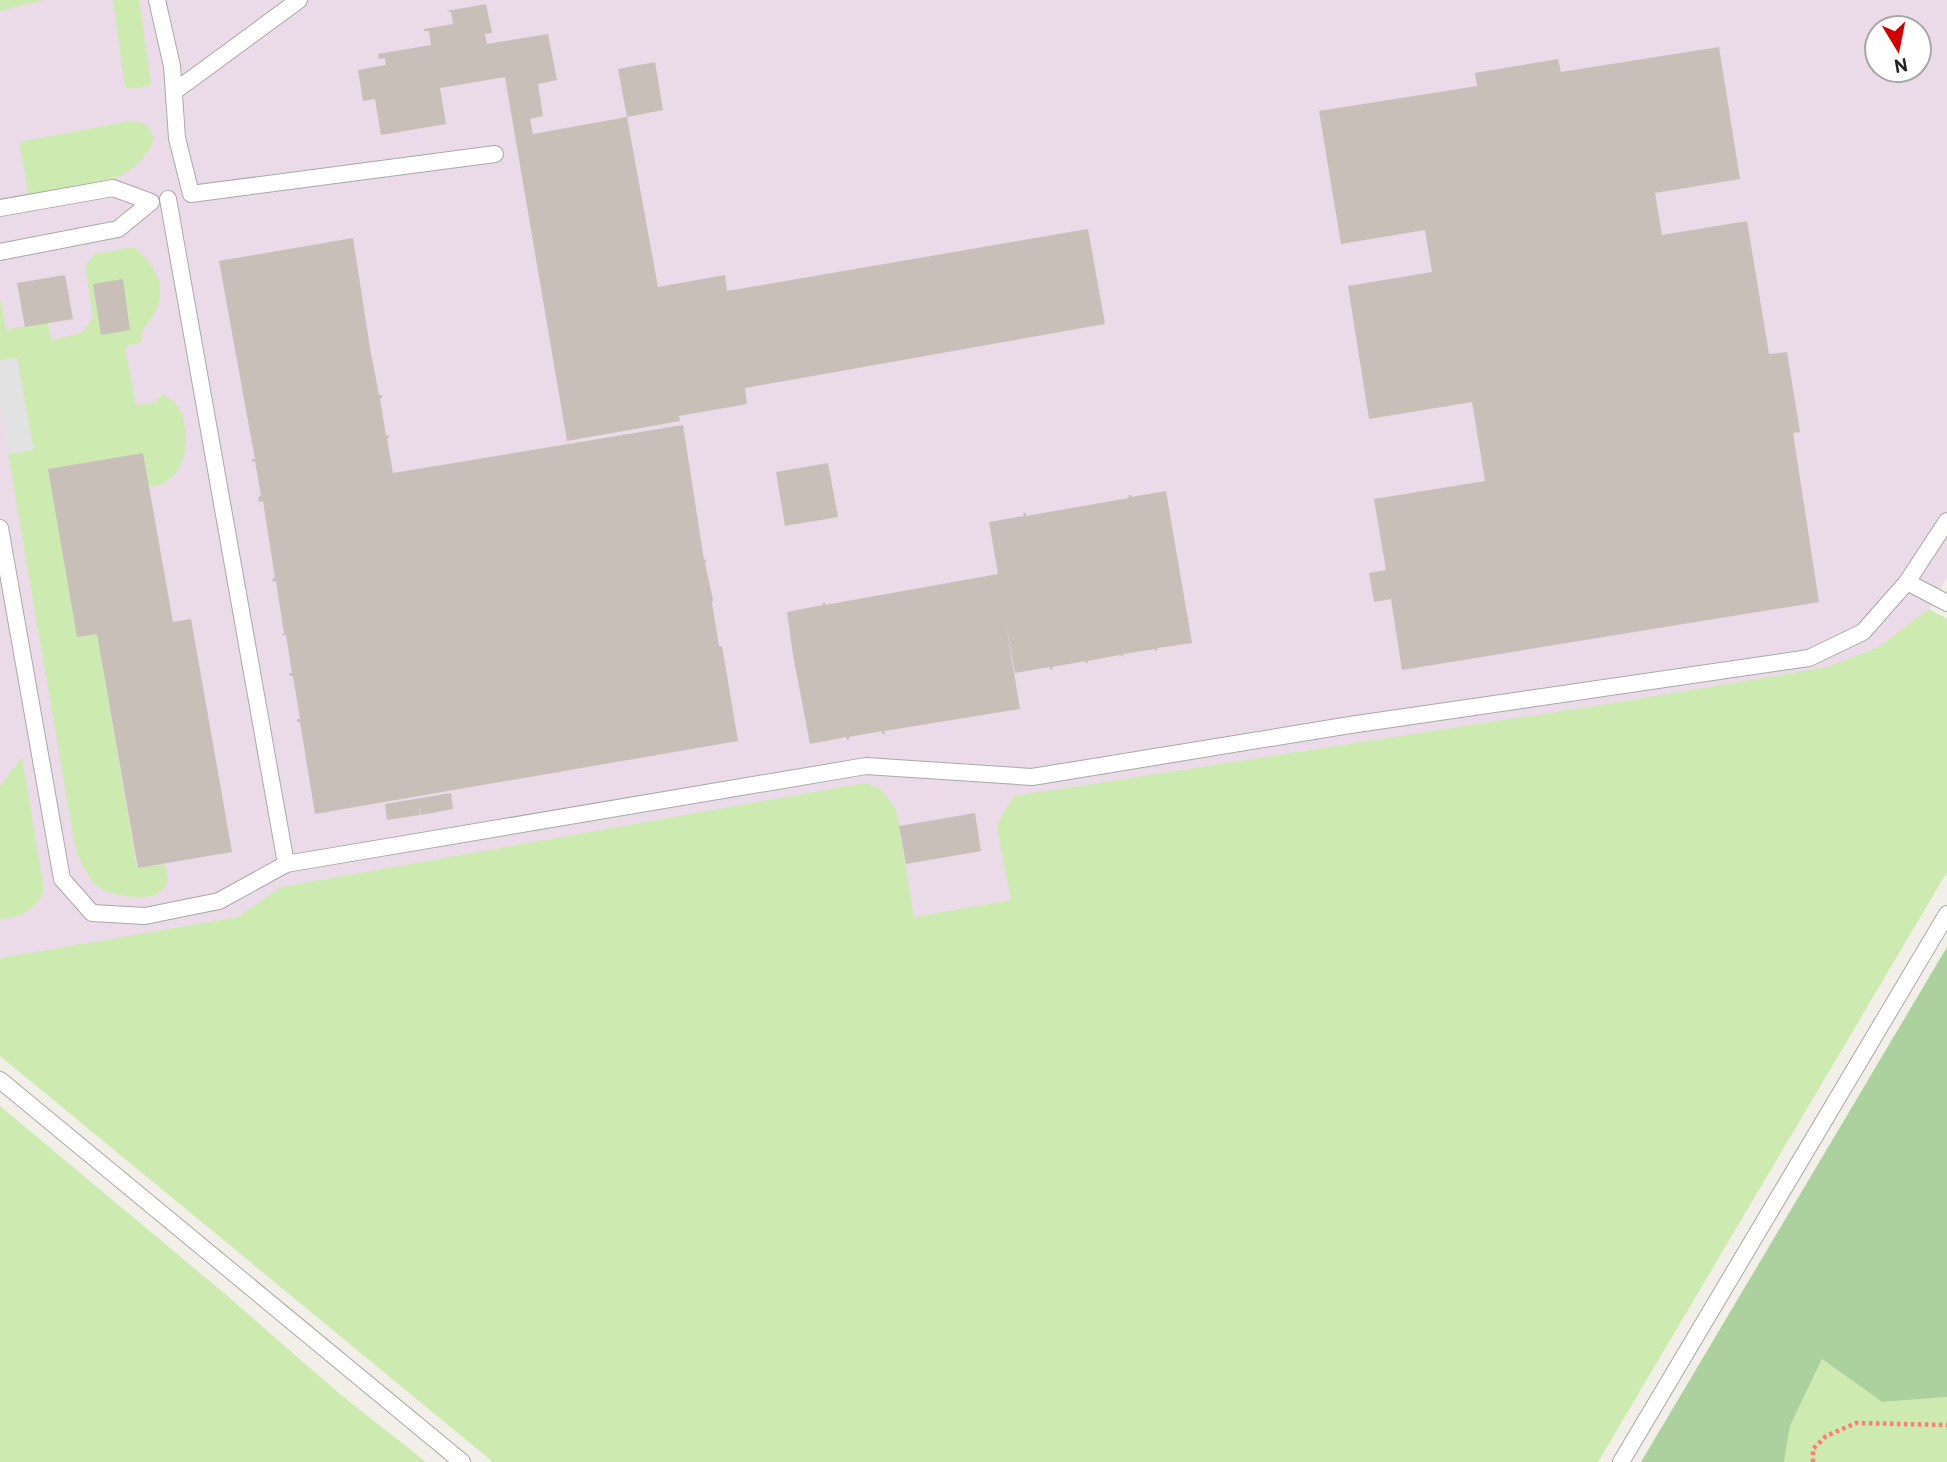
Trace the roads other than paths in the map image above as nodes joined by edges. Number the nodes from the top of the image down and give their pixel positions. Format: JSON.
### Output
{"nodes":[{"id":1,"x":157,"y":0,"type":"edge"},
{"id":2,"x":299,"y":0,"type":"edge"},
{"id":3,"x":175,"y":91,"type":"junction"},
{"id":4,"x":495,"y":154,"type":"dead end"},
{"id":5,"x":191,"y":194,"type":"junction"},
{"id":6,"x":168,"y":199,"type":"junction"},
{"id":7,"x":151,"y":202,"type":"junction"},
{"id":8,"x":0,"y":208,"type":"edge"},
{"id":9,"x":0,"y":252,"type":"edge"},
{"id":10,"x":1947,"y":521,"type":"edge"},
{"id":11,"x":0,"y":528,"type":"edge"},
{"id":12,"x":1907,"y":582,"type":"junction"},
{"id":13,"x":1947,"y":603,"type":"edge"},
{"id":14,"x":285,"y":864,"type":"junction"},
{"id":15,"x":1947,"y":914,"type":"edge"},
{"id":16,"x":0,"y":1080,"type":"edge"},
{"id":17,"x":462,"y":1462,"type":"edge"},
{"id":18,"x":1621,"y":1462,"type":"edge"}],
"edges":[{"from":1,"to":3,"type":"lane"},
{"from":2,"to":3,"type":"lane"},
{"from":3,"to":5,"type":"lane"},
{"from":4,"to":5,"type":"lane"},
{"from":5,"to":6,"type":"lane"},
{"from":6,"to":7,"type":"lane"},
{"from":6,"to":14,"type":"lane"},
{"from":7,"to":8,"type":"lane"},
{"from":7,"to":9,"type":"lane"},
{"from":10,"to":12,"type":"lane"},
{"from":11,"to":14,"type":"lane"},
{"from":12,"to":13,"type":"lane"},
{"from":12,"to":14,"type":"lane"},
{"from":15,"to":18,"type":"lane"},
{"from":16,"to":17,"type":"lane"}]}
